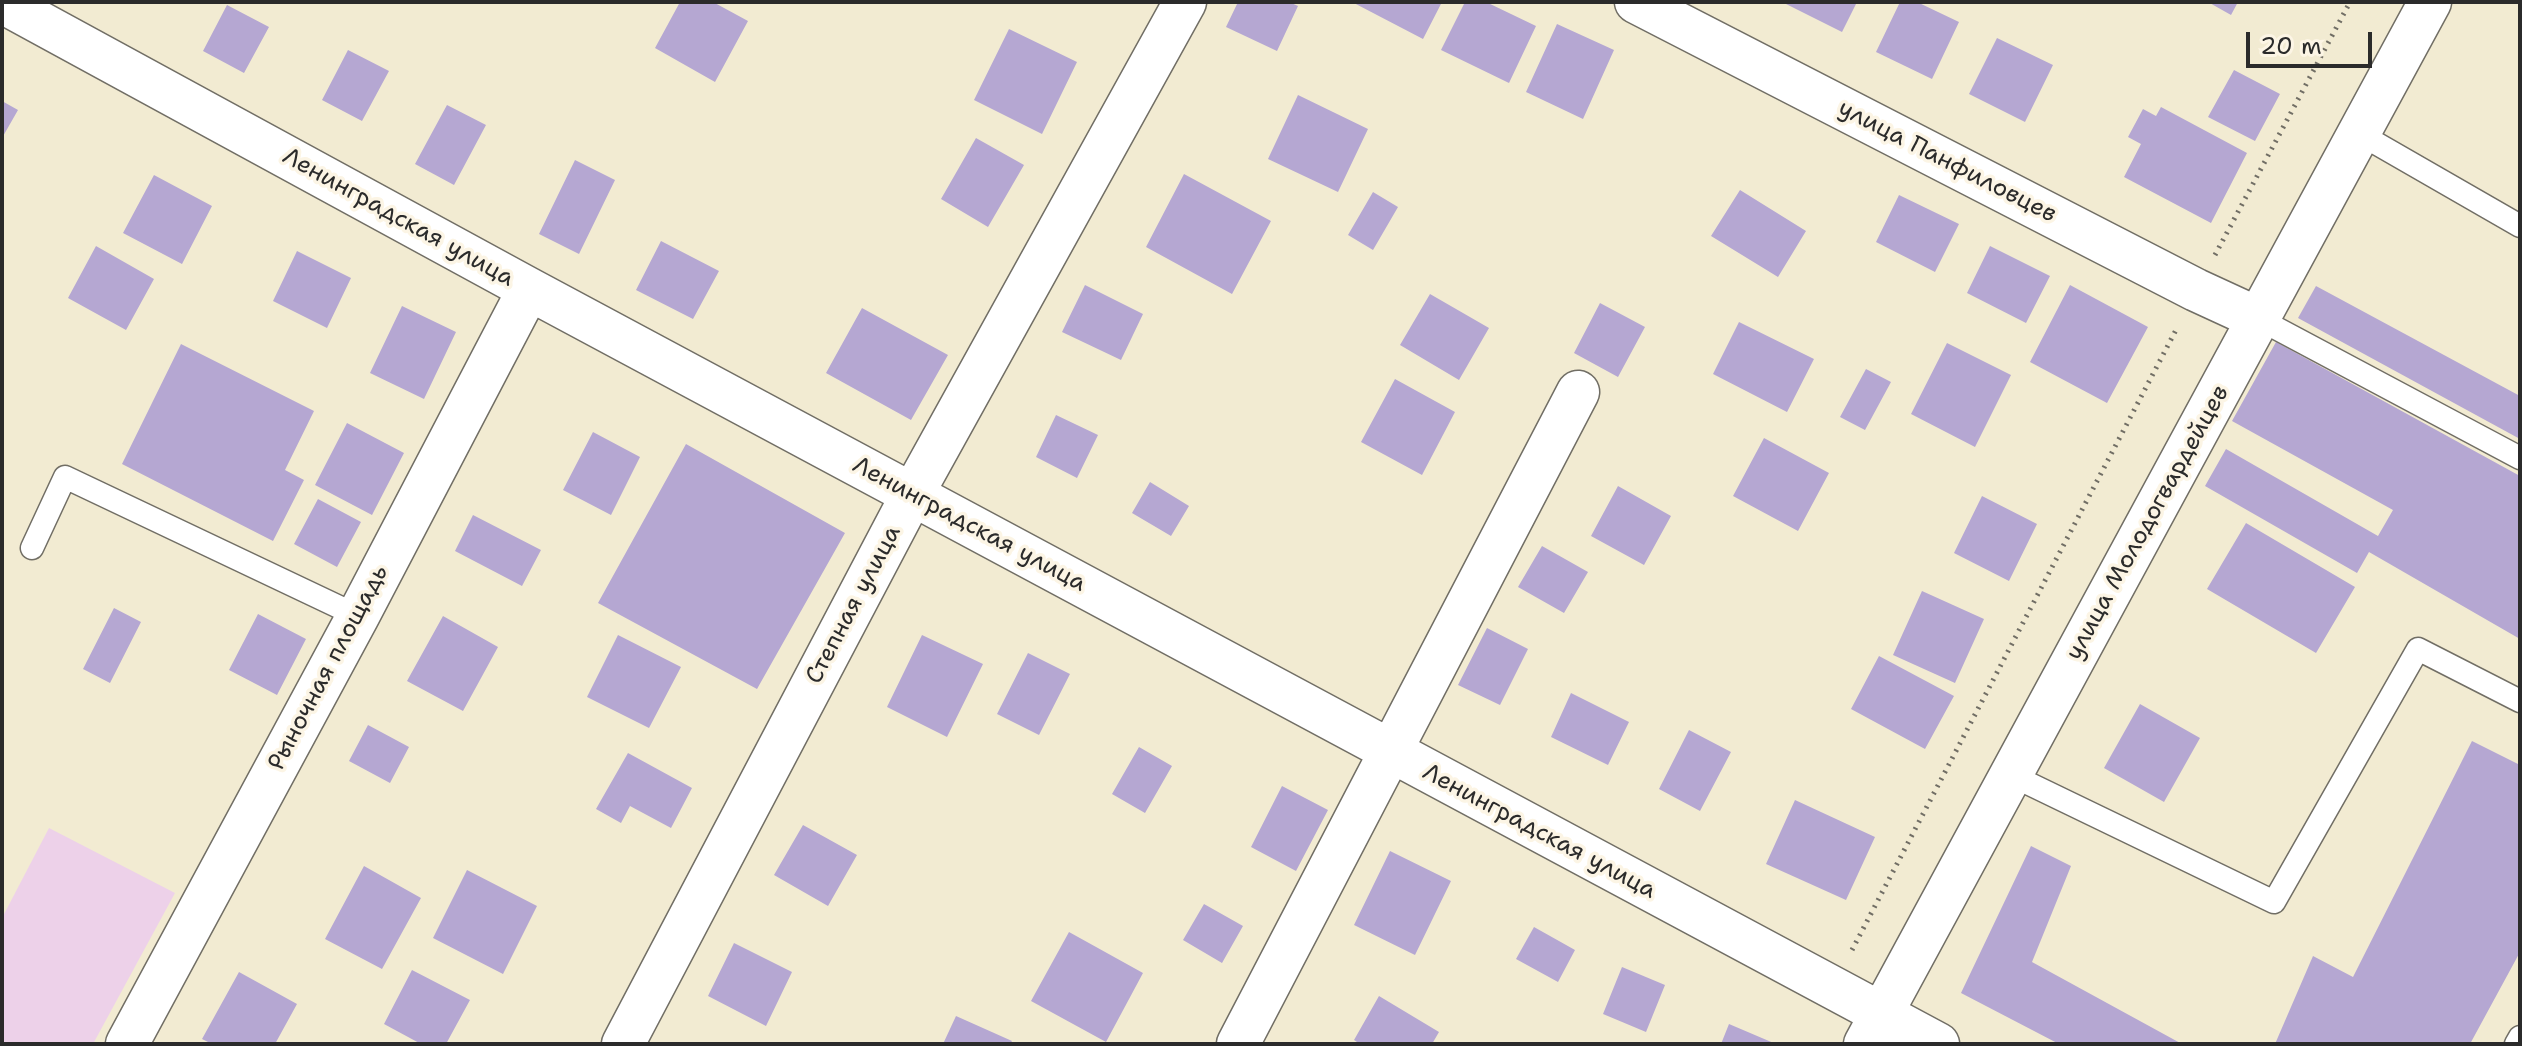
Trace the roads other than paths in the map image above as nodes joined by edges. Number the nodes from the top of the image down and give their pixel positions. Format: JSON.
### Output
{"nodes":[{"id":1,"x":2,"y":2,"type":"edge"},
{"id":2,"x":1185,"y":2,"type":"edge"},
{"id":3,"x":1636,"y":2,"type":"edge"},
{"id":4,"x":2430,"y":2,"type":"edge"},
{"id":5,"x":2360,"y":134,"type":"junction"},
{"id":6,"x":2520,"y":226,"type":"edge"},
{"id":7,"x":529,"y":289,"type":"junction"},
{"id":8,"x":2259,"y":319,"type":"junction"},
{"id":9,"x":1578,"y":392,"type":"dead end"},
{"id":10,"x":2520,"y":458,"type":"edge"},
{"id":11,"x":912,"y":495,"type":"junction"},
{"id":12,"x":32,"y":548,"type":"dead end"},
{"id":13,"x":358,"y":616,"type":"junction"},
{"id":14,"x":2520,"y":701,"type":"edge"},
{"id":15,"x":1389,"y":752,"type":"junction"},
{"id":16,"x":2011,"y":775,"type":"junction"},
{"id":17,"x":1873,"y":1029,"type":"edge"},
{"id":18,"x":2520,"y":1037,"type":"edge"},
{"id":19,"x":127,"y":1044,"type":"edge"},
{"id":20,"x":623,"y":1044,"type":"edge"},
{"id":21,"x":1238,"y":1044,"type":"edge"},
{"id":22,"x":1938,"y":1044,"type":"edge"},
{"id":23,"x":2516,"y":1044,"type":"edge"}],
"edges":[{"from":1,"to":7,"type":"street","name":"Ленинградская улица"},
{"from":2,"to":11,"type":"street","name":"Степная улица"},
{"from":3,"to":8,"type":"street","name":"улица Панфиловцев"},
{"from":4,"to":5,"type":"street","name":"улица Молодогвардейцев"},
{"from":5,"to":6,"type":"lane"},
{"from":5,"to":8,"type":"street","name":"улица Молодогвардейцев"},
{"from":7,"to":11,"type":"street","name":"Ленинградская улица"},
{"from":7,"to":13,"type":"street","name":"Рыночная площадь"},
{"from":8,"to":10,"type":"lane"},
{"from":8,"to":16,"type":"street","name":"улица Молодогвардейцев"},
{"from":9,"to":15,"type":"street"},
{"from":11,"to":15,"type":"street","name":"Ленинградская улица"},
{"from":11,"to":20,"type":"street","name":"Степная улица"},
{"from":12,"to":13,"type":"lane"},
{"from":13,"to":19,"type":"street","name":"Рыночная площадь"},
{"from":14,"to":16,"type":"lane"},
{"from":15,"to":17,"type":"street","name":"Ленинградская улица"},
{"from":15,"to":21,"type":"street"},
{"from":16,"to":17,"type":"street","name":"улица Молодогвардейцев"},
{"from":17,"to":22,"type":"street","name":"Ленинградская улица"},
{"from":18,"to":23,"type":"lane"}]}
